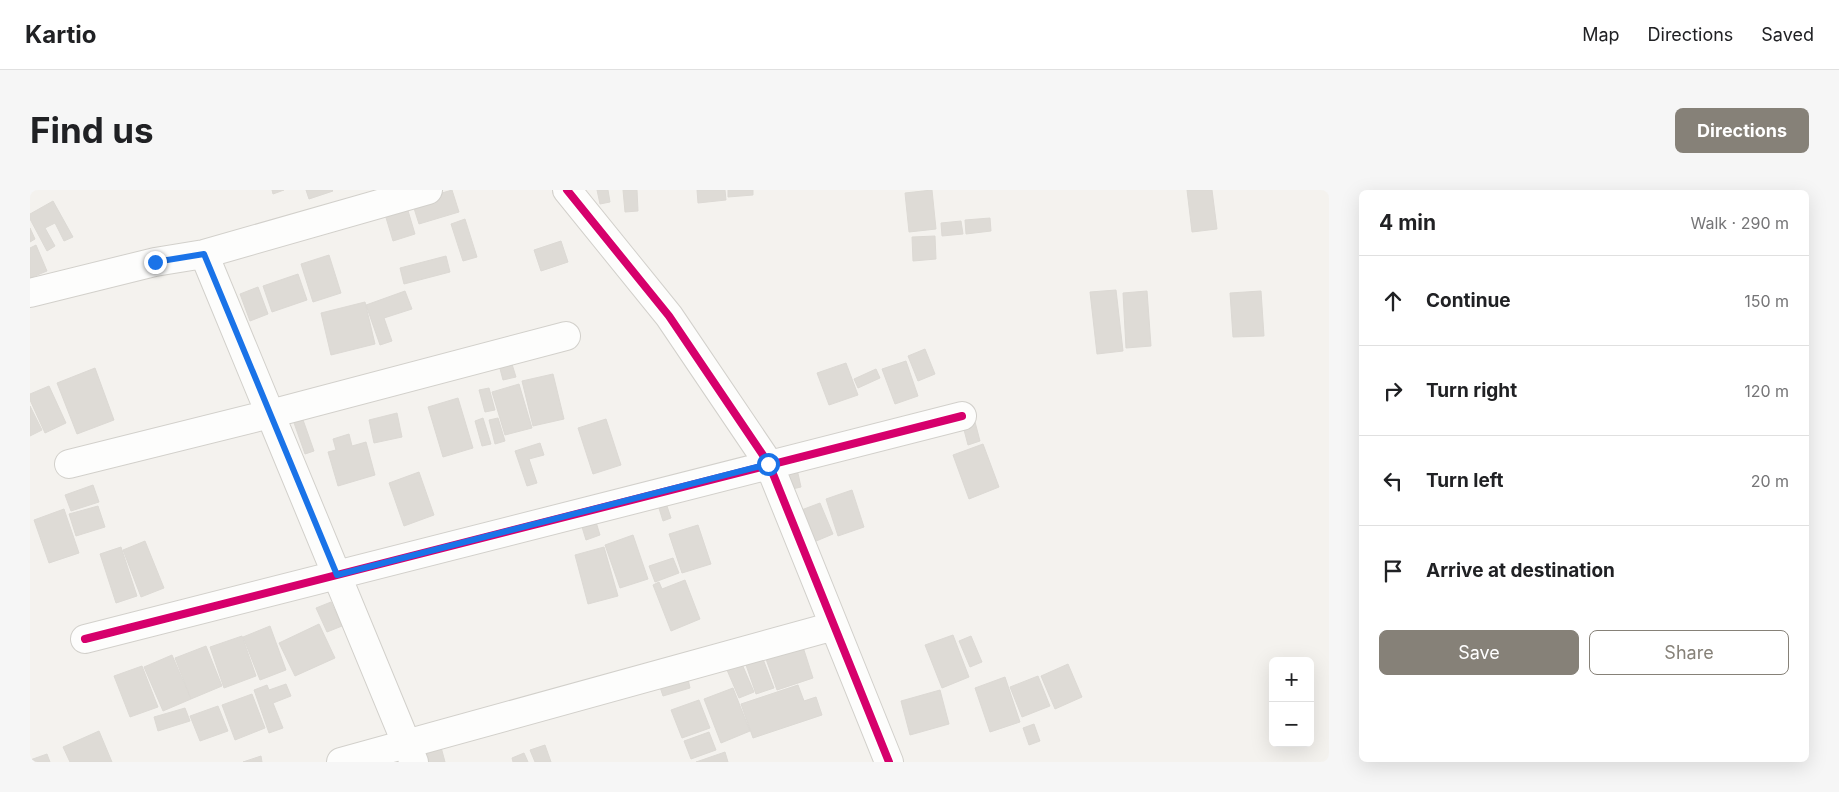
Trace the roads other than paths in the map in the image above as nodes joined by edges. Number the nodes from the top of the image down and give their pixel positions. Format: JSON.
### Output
{"nodes":[{"id":1,"x":428,"y":190,"type":"edge"},
{"id":2,"x":567,"y":190,"type":"edge"},
{"id":3,"x":204,"y":254,"type":"junction"},
{"id":4,"x":30,"y":293,"type":"edge"},
{"id":5,"x":566,"y":336,"type":"dead end"},
{"id":6,"x":270,"y":414,"type":"junction"},
{"id":7,"x":962,"y":416,"type":"dead end"},
{"id":8,"x":69,"y":464,"type":"dead end"},
{"id":9,"x":768,"y":464,"type":"junction"},
{"id":10,"x":337,"y":575,"type":"junction"},
{"id":11,"x":834,"y":626,"type":"junction"},
{"id":12,"x":85,"y":639,"type":"dead end"},
{"id":13,"x":410,"y":753,"type":"edge"},
{"id":14,"x":341,"y":762,"type":"edge"},
{"id":15,"x":889,"y":762,"type":"edge"}],
"edges":[{"from":1,"to":3,"type":"street"},
{"from":2,"to":9,"type":"street"},
{"from":3,"to":4,"type":"street"},
{"from":3,"to":6,"type":"street"},
{"from":5,"to":6,"type":"street"},
{"from":6,"to":8,"type":"street"},
{"from":6,"to":10,"type":"street"},
{"from":7,"to":9,"type":"street"},
{"from":9,"to":10,"type":"street"},
{"from":9,"to":11,"type":"street"},
{"from":10,"to":12,"type":"street"},
{"from":10,"to":13,"type":"street"},
{"from":11,"to":13,"type":"street"},
{"from":11,"to":15,"type":"street"},
{"from":13,"to":14,"type":"street"}]}
